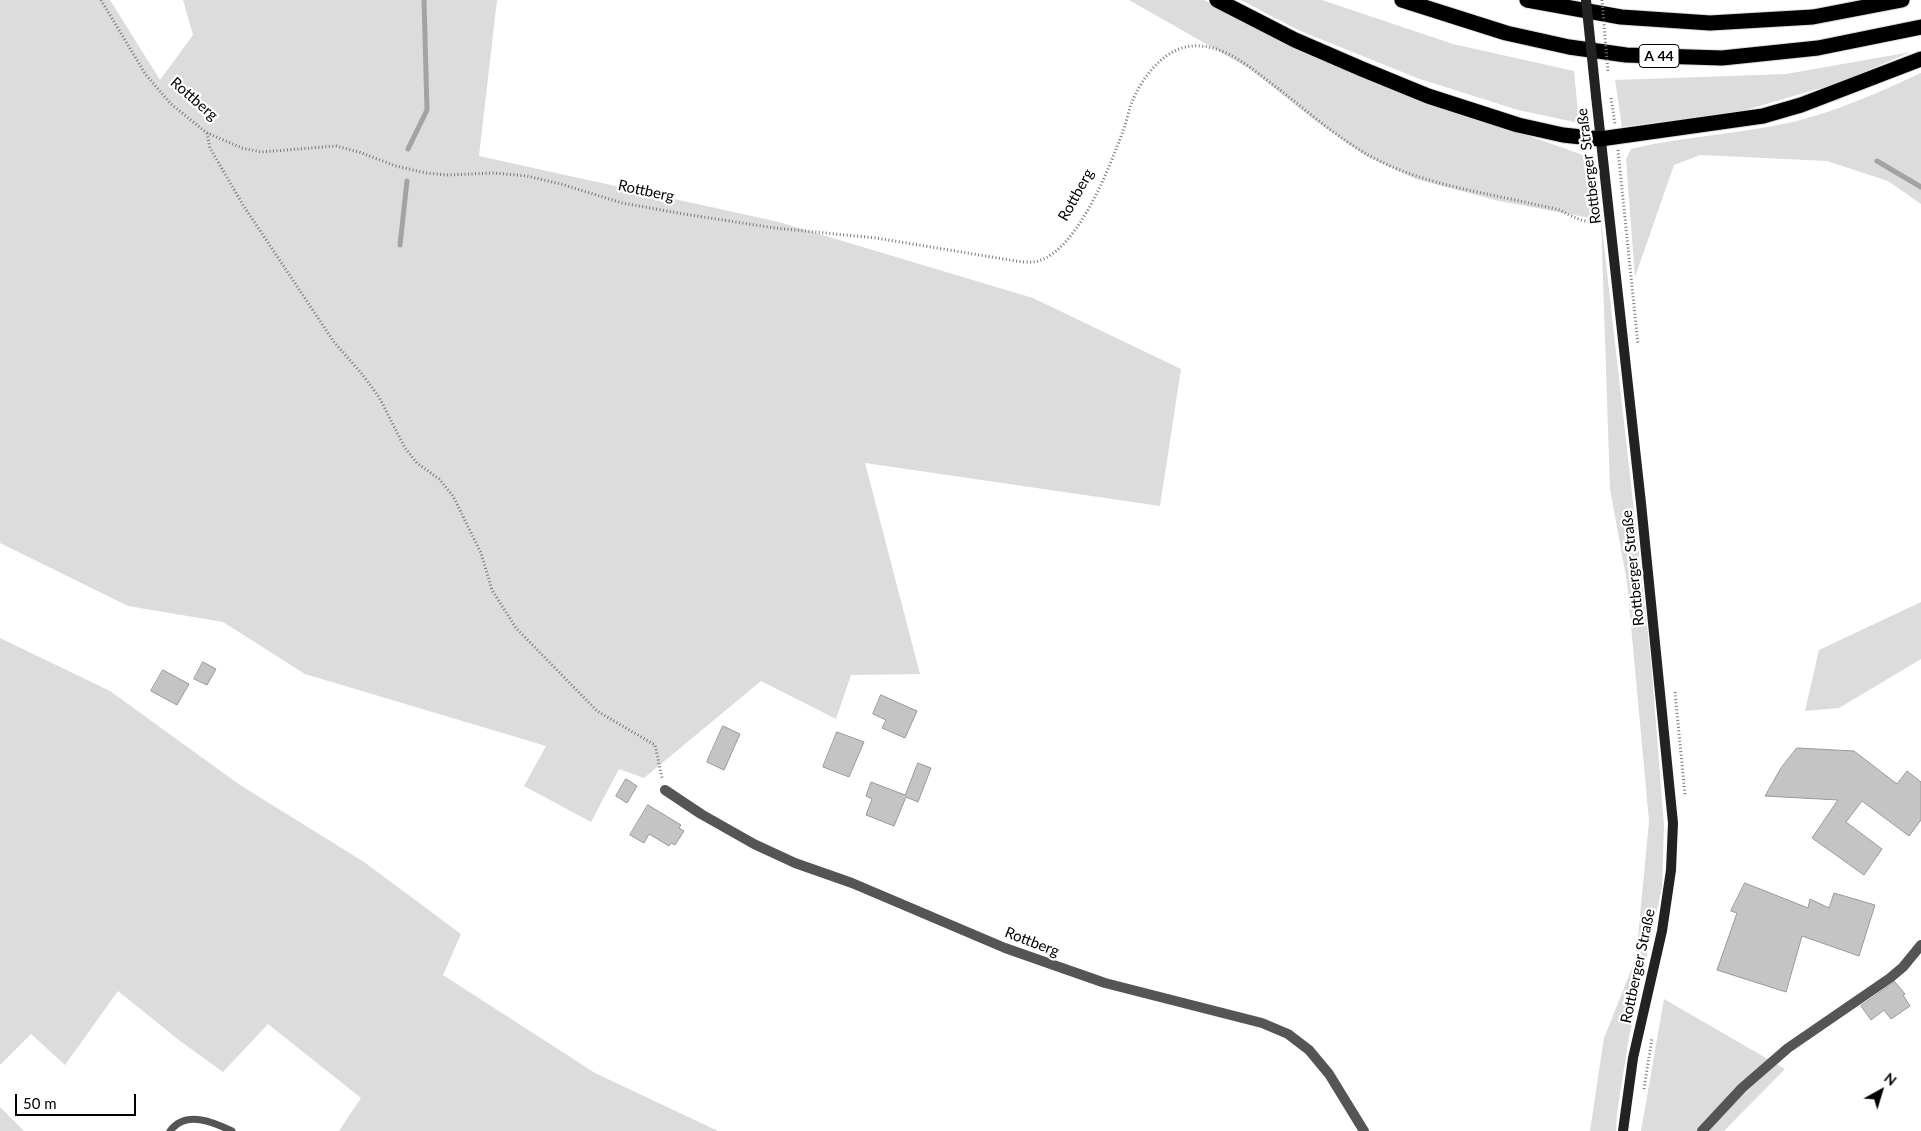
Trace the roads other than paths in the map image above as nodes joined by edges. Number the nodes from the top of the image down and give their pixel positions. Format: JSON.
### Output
{"nodes":[{"id":1,"x":1218,"y":0,"type":"edge"},
{"id":2,"x":1402,"y":0,"type":"edge"},
{"id":3,"x":1527,"y":0,"type":"edge"},
{"id":4,"x":1586,"y":0,"type":"edge"},
{"id":5,"x":1902,"y":0,"type":"edge"},
{"id":6,"x":1921,"y":27,"type":"edge"},
{"id":7,"x":1921,"y":59,"type":"edge"},
{"id":8,"x":1600,"y":139,"type":"junction"},
{"id":9,"x":665,"y":790,"type":"road end"},
{"id":10,"x":1921,"y":946,"type":"edge"},
{"id":11,"x":170,"y":1131,"type":"edge"},
{"id":12,"x":232,"y":1131,"type":"edge"},
{"id":13,"x":1364,"y":1131,"type":"edge"},
{"id":14,"x":1623,"y":1131,"type":"edge"},
{"id":15,"x":1702,"y":1131,"type":"edge"}],
"edges":[{"from":1,"to":8,"type":"highway"},
{"from":2,"to":6,"type":"highway","number":"A 44"},
{"from":3,"to":5,"type":"highway"},
{"from":4,"to":8,"type":"main road","name":"Rottberger Straße","bridge":true},
{"from":7,"to":8,"type":"highway"},
{"from":8,"to":14,"type":"main road","name":"Rottberger Straße"},
{"from":9,"to":13,"type":"street","name":"Rottberg"},
{"from":10,"to":15,"type":"street"},
{"from":11,"to":12,"type":"lane"}]}
